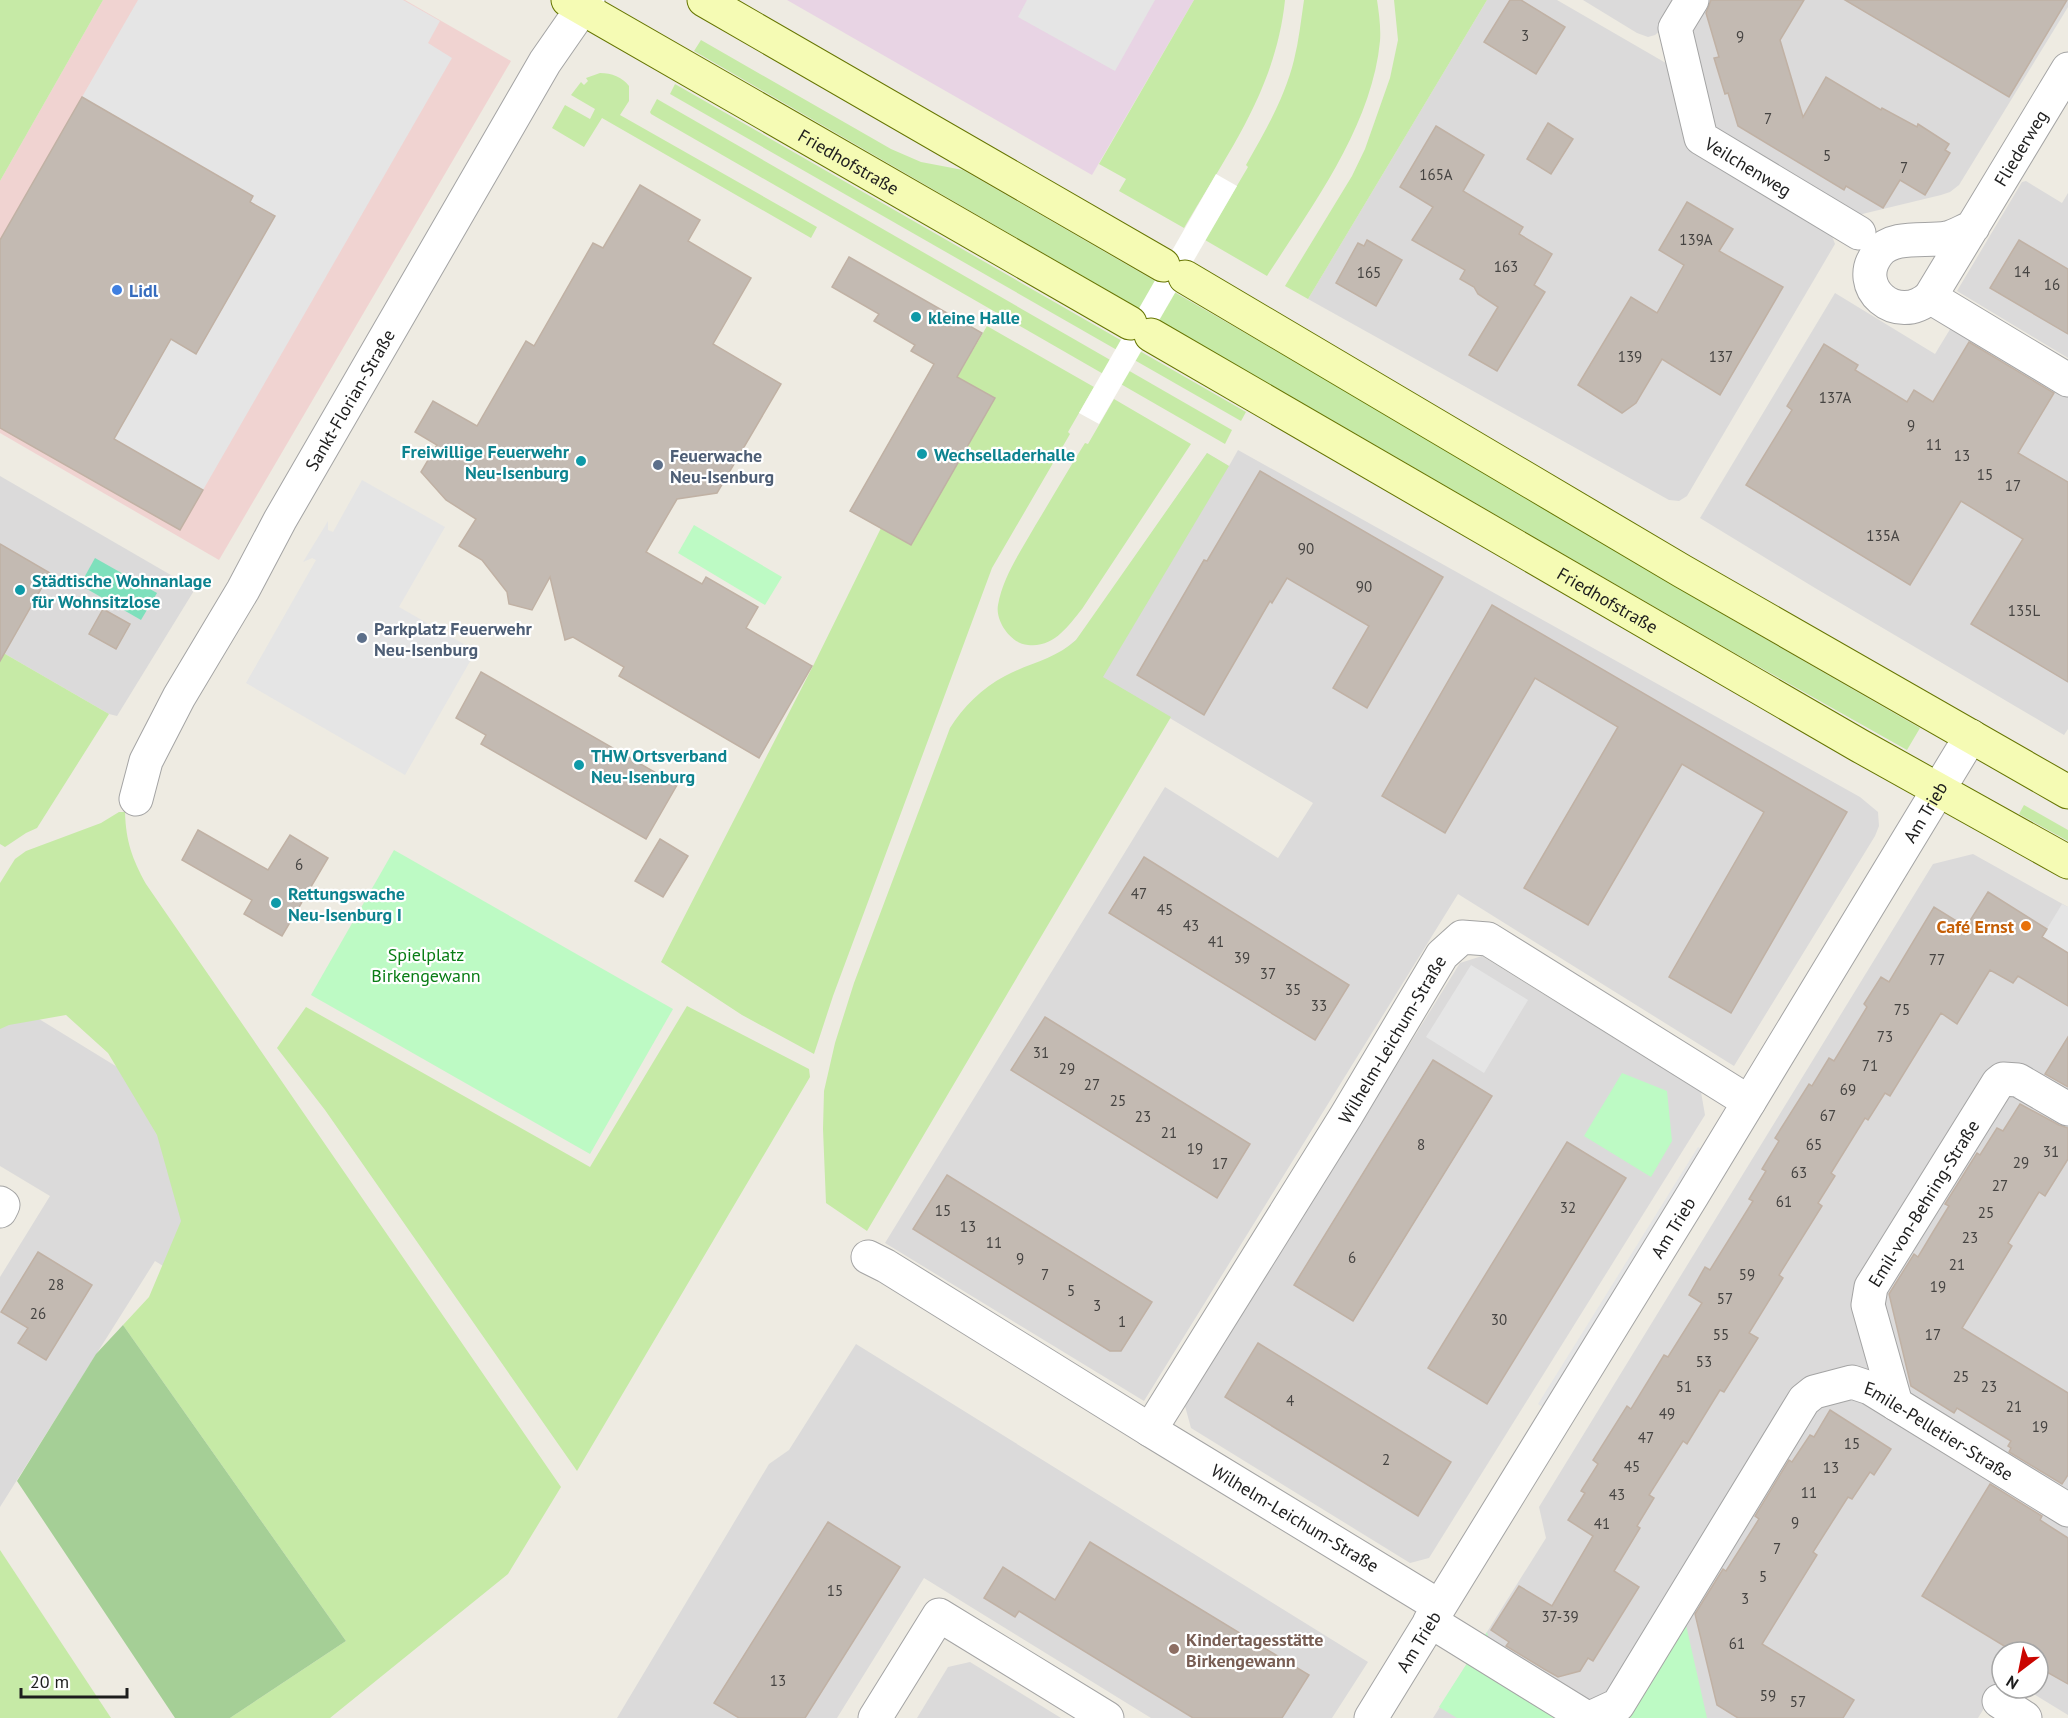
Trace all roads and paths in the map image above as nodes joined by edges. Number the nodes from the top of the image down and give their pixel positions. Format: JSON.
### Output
{"nodes":[{"id":1,"x":704,"y":0,"type":"edge"},
{"id":2,"x":1692,"y":0,"type":"edge"},
{"id":3,"x":580,"y":3,"type":"edge"},
{"id":4,"x":2068,"y":69,"type":"edge"},
{"id":5,"x":1972,"y":226,"type":"junction"},
{"id":6,"x":1858,"y":233,"type":"dead end"},
{"id":7,"x":1930,"y":297,"type":"junction"},
{"id":8,"x":2068,"y":380,"type":"edge"},
{"id":9,"x":1971,"y":736,"type":"junction"},
{"id":10,"x":1940,"y":789,"type":"junction"},
{"id":11,"x":2068,"y":792,"type":"edge"},
{"id":12,"x":136,"y":799,"type":"dead end"},
{"id":13,"x":2068,"y":862,"type":"edge"},
{"id":14,"x":1749,"y":1102,"type":"junction"},
{"id":15,"x":2068,"y":1109,"type":"edge"},
{"id":16,"x":0,"y":1203,"type":"edge"},
{"id":17,"x":0,"y":1210,"type":"edge"},
{"id":18,"x":868,"y":1257,"type":"dead end"},
{"id":19,"x":1896,"y":1404,"type":"junction"},
{"id":20,"x":1150,"y":1430,"type":"junction"},
{"id":21,"x":2068,"y":1510,"type":"edge"},
{"id":22,"x":1435,"y":1613,"type":"junction"},
{"id":23,"x":875,"y":1718,"type":"edge"},
{"id":24,"x":1107,"y":1718,"type":"edge"},
{"id":25,"x":1371,"y":1718,"type":"edge"},
{"id":26,"x":1588,"y":1718,"type":"edge"}],
"edges":[{"from":1,"to":9,"type":"main road"},
{"from":2,"to":6,"type":"street","name":"Veilchenweg"},
{"from":3,"to":10,"type":"main road","name":"Friedhofstraße"},
{"from":3,"to":12,"type":"street","name":"Sankt-Florian-Straße"},
{"from":4,"to":5,"type":"street","name":"Fliederweg"},
{"from":5,"to":7,"type":"street","name":"Fliederweg"},
{"from":5,"to":7,"type":"street"},
{"from":7,"to":8,"type":"street"},
{"from":9,"to":10,"type":"street","name":"Am Trieb"},
{"from":9,"to":11,"type":"main road"},
{"from":10,"to":13,"type":"main road","name":"Friedhofstraße"},
{"from":10,"to":14,"type":"street","name":"Am Trieb"},
{"from":14,"to":20,"type":"street","name":"Wilhelm-Leichum-Straße"},
{"from":14,"to":22,"type":"street","name":"Am Trieb"},
{"from":15,"to":19,"type":"street","name":"Emil-von-Behring-Straße"},
{"from":16,"to":17,"type":"street"},
{"from":18,"to":20,"type":"street","name":"Wilhelm-Leichum-Straße"},
{"from":19,"to":21,"type":"street","name":"Emile-Pelletier-Straße"},
{"from":19,"to":26,"type":"street","name":"Emile-Pelletier-Straße"},
{"from":20,"to":22,"type":"street","name":"Wilhelm-Leichum-Straße"},
{"from":22,"to":25,"type":"street","name":"Am Trieb"},
{"from":22,"to":26,"type":"street","name":"Wilhelm-Leichum-Straße"},
{"from":23,"to":24,"type":"street"}]}
